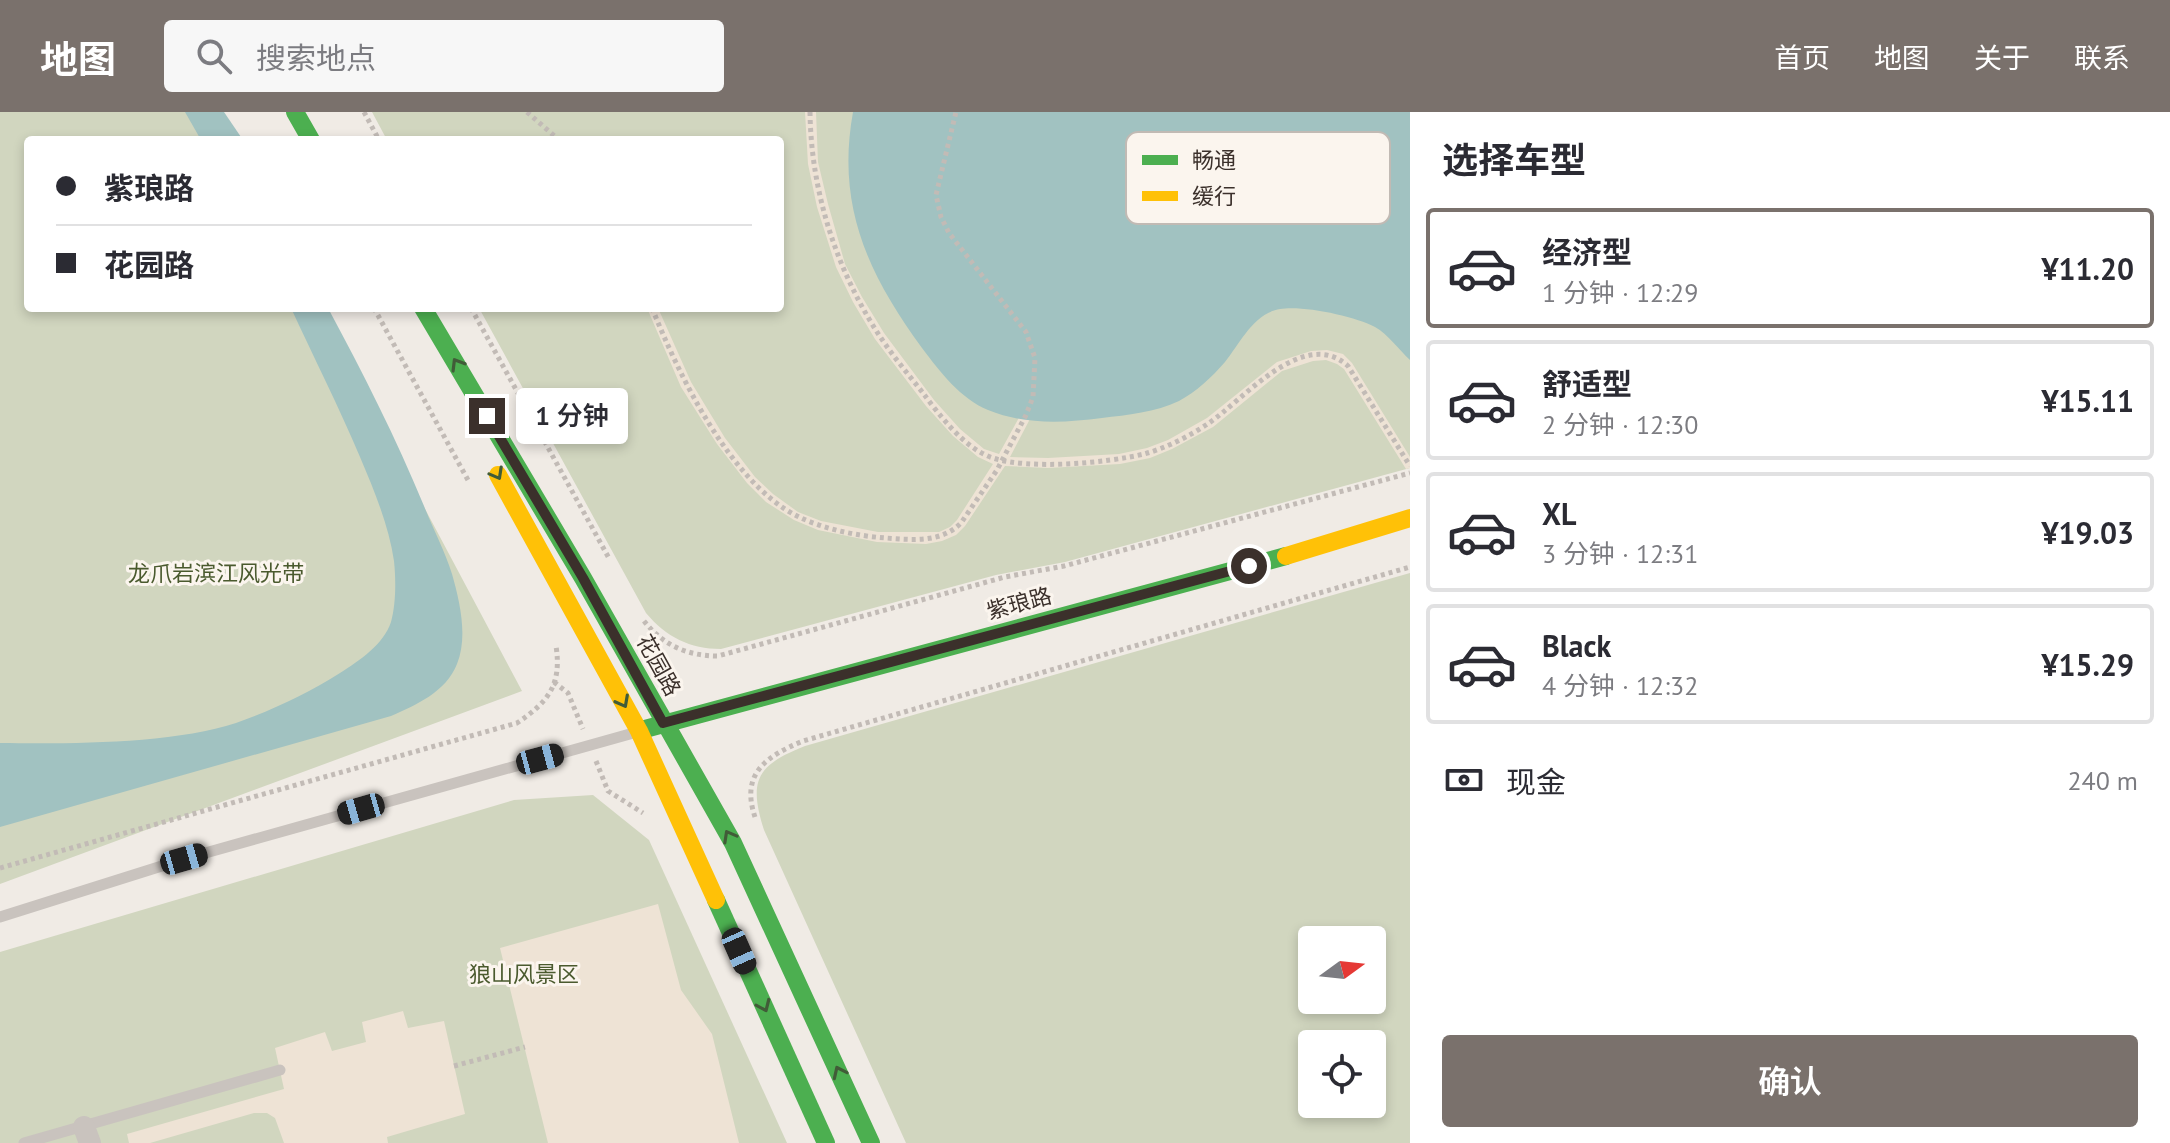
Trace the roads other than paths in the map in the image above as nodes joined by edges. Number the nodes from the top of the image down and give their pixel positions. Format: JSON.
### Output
{"nodes":[{"id":1,"x":295,"y":112,"type":"edge"},
{"id":2,"x":314,"y":112,"type":"edge"},
{"id":3,"x":309,"y":136,"type":"edge"},
{"id":4,"x":327,"y":136,"type":"edge"},
{"id":5,"x":407,"y":312,"type":"edge"},
{"id":6,"x":425,"y":312,"type":"edge"},
{"id":7,"x":451,"y":391,"type":"dead end"},
{"id":8,"x":489,"y":460,"type":"dead end"},
{"id":9,"x":1410,"y":518,"type":"edge"},
{"id":10,"x":663,"y":723,"type":"junction"},
{"id":11,"x":639,"y":731,"type":"junction"},
{"id":12,"x":0,"y":917,"type":"edge"},
{"id":13,"x":280,"y":1070,"type":"dead end"},
{"id":14,"x":87,"y":1135,"type":"edge"},
{"id":15,"x":24,"y":1143,"type":"edge"},
{"id":16,"x":826,"y":1143,"type":"edge"},
{"id":17,"x":871,"y":1143,"type":"edge"}],
"edges":[{"from":1,"to":3,"type":"main road"},
{"from":2,"to":4,"type":"main road"},
{"from":5,"to":7,"type":"main road"},
{"from":10,"to":6,"type":"main road","name":"花园路","one_way":true},
{"from":8,"to":11,"type":"main road","one_way":true},
{"from":9,"to":10,"type":"main road","name":"紫琅路"},
{"from":10,"to":11,"type":"main road","name":"紫琅路"},
{"from":17,"to":10,"type":"main road","name":"花园路","one_way":true},
{"from":11,"to":12,"type":"lane"},
{"from":11,"to":16,"type":"main road","one_way":true},
{"from":13,"to":14,"type":"lane"},
{"from":14,"to":15,"type":"lane"}]}
